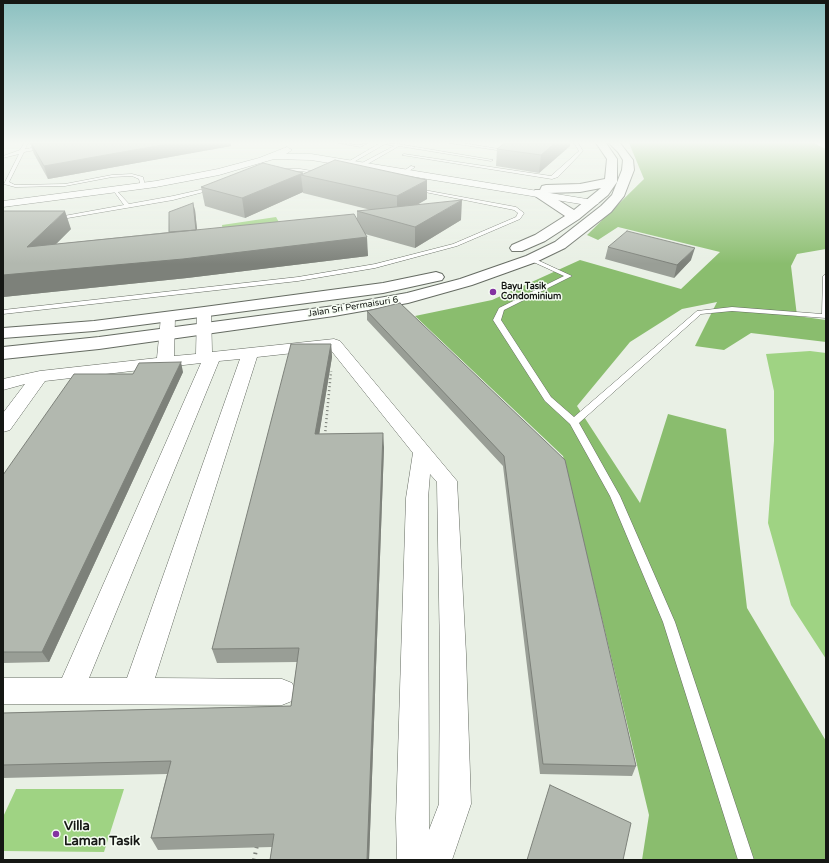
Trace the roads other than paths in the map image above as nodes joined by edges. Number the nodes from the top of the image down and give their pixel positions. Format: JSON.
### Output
{"nodes":[{"id":1,"x":7,"y":183,"type":"edge"},
{"id":2,"x":74,"y":183,"type":"edge"},
{"id":3,"x":158,"y":183,"type":"edge"},
{"id":4,"x":490,"y":183,"type":"edge"},
{"id":5,"x":604,"y":183,"type":"edge"},
{"id":6,"x":610,"y":183,"type":"edge"},
{"id":7,"x":623,"y":183,"type":"edge"},
{"id":8,"x":143,"y":186,"type":"joint"},
{"id":9,"x":220,"y":186,"type":"edge"},
{"id":10,"x":407,"y":187,"type":"edge"},
{"id":11,"x":115,"y":190,"type":"junction"},
{"id":12,"x":542,"y":191,"type":"junction"},
{"id":13,"x":600,"y":203,"type":"junction"},
{"id":14,"x":3,"y":204,"type":"edge"},
{"id":15,"x":128,"y":206,"type":"junction"},
{"id":16,"x":574,"y":216,"type":"junction"},
{"id":17,"x":48,"y":219,"type":"edge"},
{"id":18,"x":531,"y":259,"type":"junction"},
{"id":19,"x":826,"y":276,"type":"edge"},
{"id":20,"x":3,"y":312,"type":"edge"},
{"id":21,"x":204,"y":312,"type":"junction"},
{"id":22,"x":826,"y":316,"type":"edge"},
{"id":23,"x":168,"y":317,"type":"junction"},
{"id":24,"x":3,"y":333,"type":"edge"},
{"id":25,"x":206,"y":348,"type":"junction"},
{"id":26,"x":166,"y":349,"type":"junction"},
{"id":27,"x":3,"y":353,"type":"edge"},
{"id":28,"x":250,"y":354,"type":"junction"},
{"id":29,"x":40,"y":376,"type":"junction"},
{"id":30,"x":3,"y":385,"type":"edge"},
{"id":31,"x":574,"y":422,"type":"junction"},
{"id":32,"x":3,"y":426,"type":"edge"},
{"id":33,"x":422,"y":452,"type":"junction"},
{"id":34,"x":3,"y":691,"type":"edge"},
{"id":35,"x":70,"y":691,"type":"junction"},
{"id":36,"x":137,"y":691,"type":"junction"},
{"id":37,"x":282,"y":692,"type":"dead end"},
{"id":38,"x":414,"y":860,"type":"edge"},
{"id":39,"x":435,"y":860,"type":"edge"},
{"id":40,"x":746,"y":860,"type":"edge"}],
"edges":[{"from":1,"to":2,"type":"lane"},
{"from":3,"to":8,"type":"street"},
{"from":4,"to":12,"type":"street"},
{"from":5,"to":12,"type":"street"},
{"from":6,"to":13,"type":"street","name":"Jalan Sri Permaisuri 6"},
{"from":7,"to":13,"type":"street","name":"Jalan Sri Permaisuri 6"},
{"from":8,"to":11,"type":"street"},
{"from":9,"to":15,"type":"lane"},
{"from":10,"to":20,"type":"lane"},
{"from":11,"to":14,"type":"street"},
{"from":11,"to":15,"type":"lane"},
{"from":12,"to":13,"type":"street"},
{"from":12,"to":16,"type":"street"},
{"from":13,"to":16,"type":"street","name":"Jalan Sri Permaisuri 6"},
{"from":13,"to":18,"type":"street","name":"Jalan Sri Permaisuri 6"},
{"from":15,"to":17,"type":"lane"},
{"from":16,"to":21,"type":"street","name":"Jalan Sri Permaisuri 6"},
{"from":18,"to":25,"type":"street","name":"Jalan Sri Permaisuri 6"},
{"from":18,"to":31,"type":"lane"},
{"from":19,"to":22,"type":"lane"},
{"from":21,"to":23,"type":"street","name":"Jalan Sri Permaisuri 6"},
{"from":21,"to":25,"type":"street"},
{"from":22,"to":31,"type":"lane"},
{"from":23,"to":24,"type":"street","name":"Jalan Sri Permaisuri 6"},
{"from":23,"to":26,"type":"street"},
{"from":25,"to":26,"type":"street","name":"Jalan Sri Permaisuri 6"},
{"from":25,"to":26,"type":"street"},
{"from":25,"to":28,"type":"street"},
{"from":25,"to":35,"type":"street"},
{"from":26,"to":27,"type":"street","name":"Jalan Sri Permaisuri 6"},
{"from":26,"to":29,"type":"street"},
{"from":28,"to":33,"type":"street"},
{"from":28,"to":36,"type":"street"},
{"from":29,"to":30,"type":"street"},
{"from":29,"to":32,"type":"street"},
{"from":31,"to":40,"type":"lane"},
{"from":33,"to":38,"type":"street"},
{"from":33,"to":39,"type":"street"},
{"from":34,"to":35,"type":"street"},
{"from":35,"to":36,"type":"street"},
{"from":36,"to":37,"type":"street"}]}
